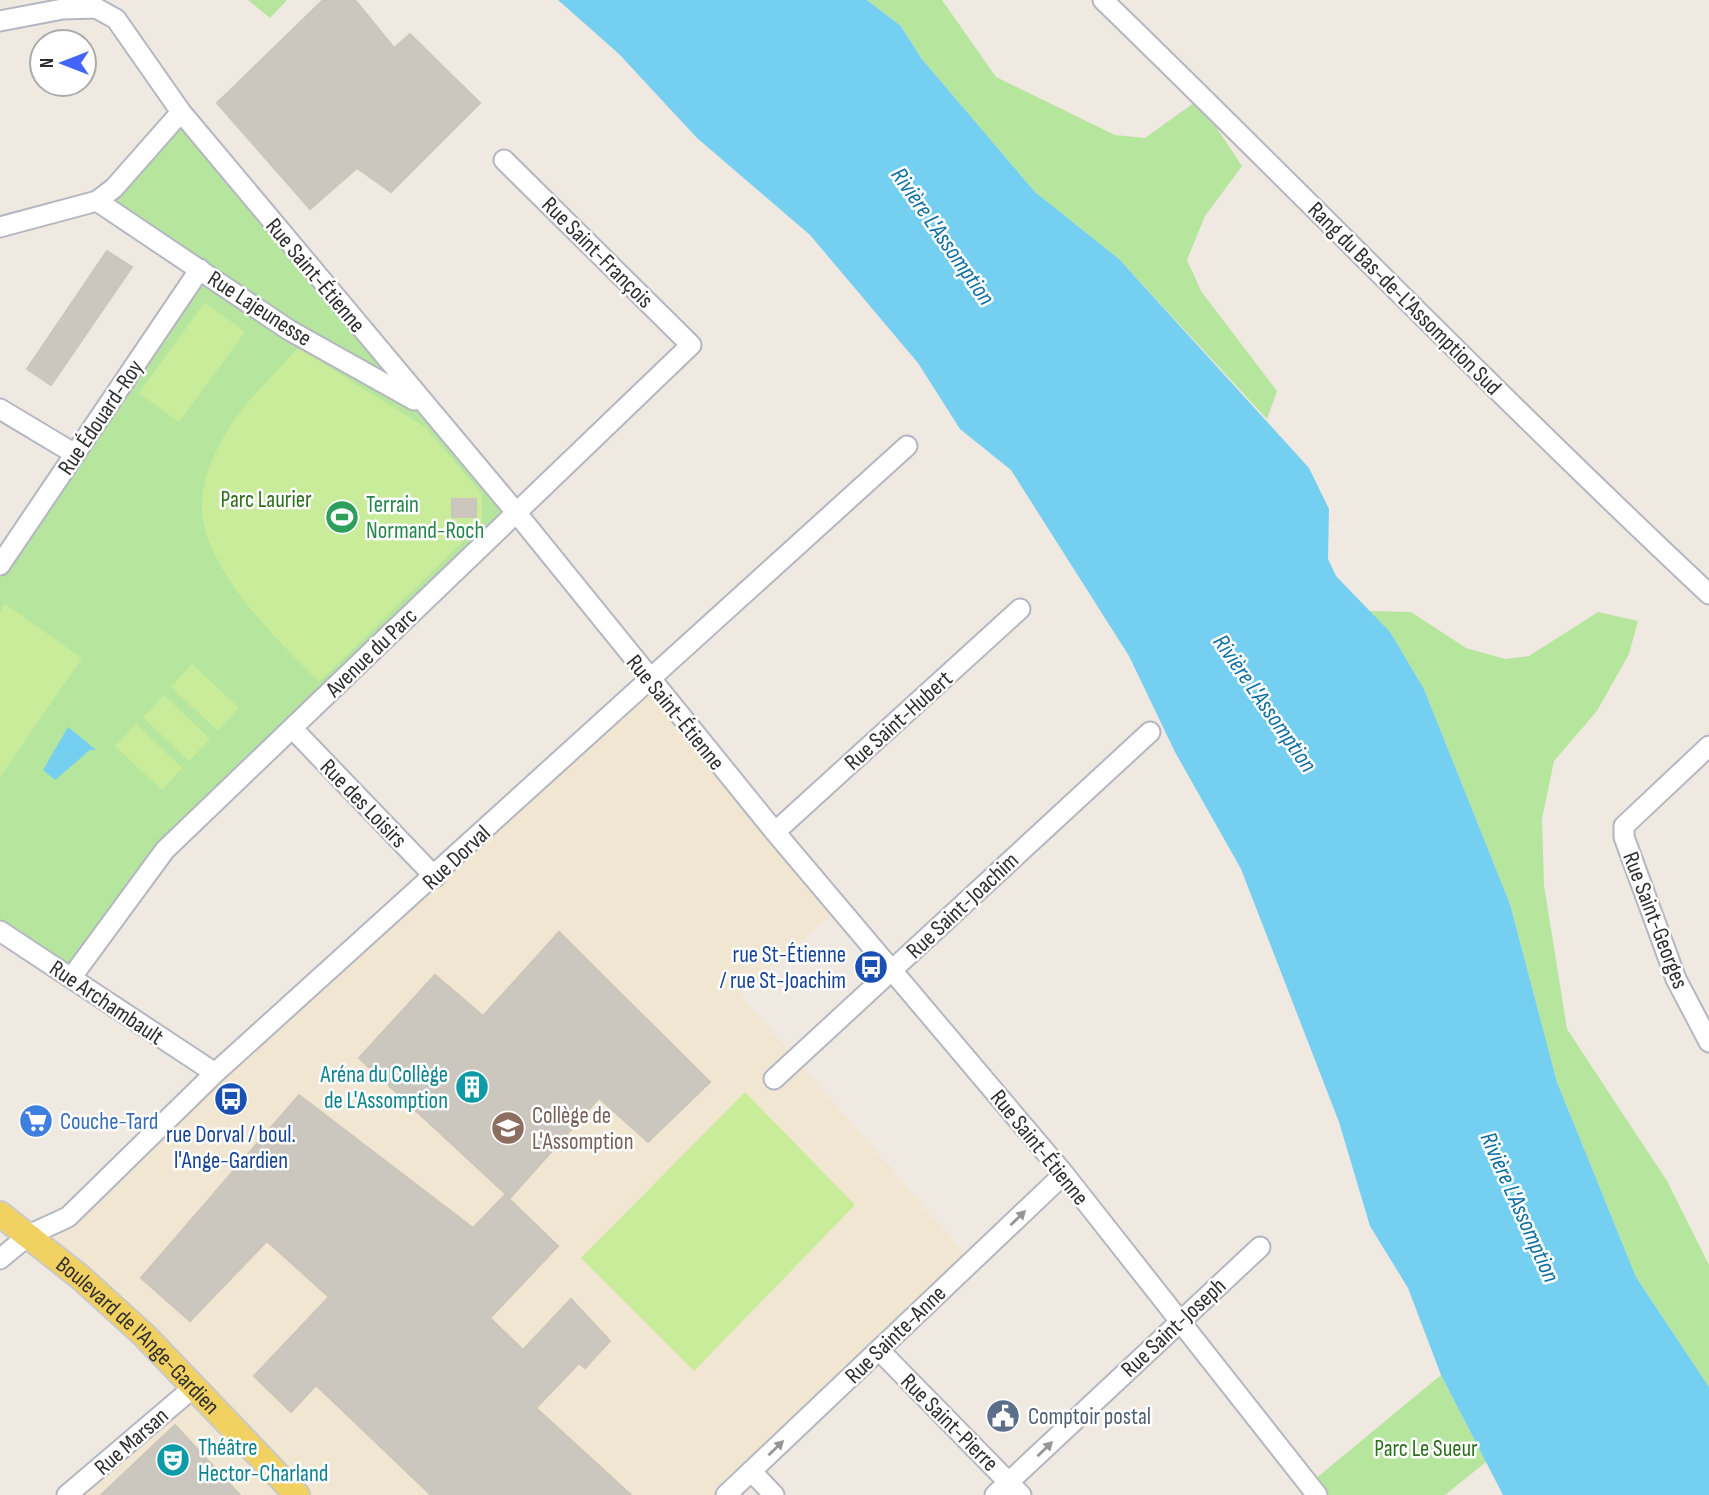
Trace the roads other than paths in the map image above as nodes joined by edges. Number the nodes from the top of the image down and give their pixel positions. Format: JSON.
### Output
{"nodes":[{"id":1,"x":1103,"y":0,"type":"edge"},
{"id":2,"x":0,"y":21,"type":"edge"},
{"id":3,"x":181,"y":112,"type":"junction"},
{"id":4,"x":504,"y":160,"type":"dead end"},
{"id":5,"x":97,"y":201,"type":"junction"},
{"id":6,"x":0,"y":228,"type":"edge"},
{"id":7,"x":200,"y":269,"type":"junction"},
{"id":8,"x":691,"y":345,"type":"joint"},
{"id":9,"x":428,"y":408,"type":"junction"},
{"id":10,"x":0,"y":409,"type":"edge"},
{"id":11,"x":907,"y":446,"type":"dead end"},
{"id":12,"x":75,"y":454,"type":"junction"},
{"id":13,"x":514,"y":511,"type":"junction"},
{"id":14,"x":0,"y":565,"type":"edge"},
{"id":15,"x":1709,"y":594,"type":"edge"},
{"id":16,"x":1020,"y":609,"type":"dead end"},
{"id":17,"x":649,"y":680,"type":"junction"},
{"id":18,"x":293,"y":729,"type":"junction"},
{"id":19,"x":1150,"y":732,"type":"dead end"},
{"id":20,"x":1709,"y":746,"type":"edge"},
{"id":21,"x":775,"y":831,"type":"junction"},
{"id":22,"x":435,"y":877,"type":"junction"},
{"id":23,"x":0,"y":931,"type":"edge"},
{"id":24,"x":892,"y":969,"type":"junction"},
{"id":25,"x":71,"y":978,"type":"junction"},
{"id":26,"x":1709,"y":1042,"type":"edge"},
{"id":27,"x":215,"y":1073,"type":"junction"},
{"id":28,"x":774,"y":1079,"type":"dead end"},
{"id":29,"x":1064,"y":1174,"type":"junction"},
{"id":30,"x":0,"y":1214,"type":"edge"},
{"id":31,"x":29,"y":1235,"type":"junction"},
{"id":32,"x":1260,"y":1247,"type":"dead end"},
{"id":33,"x":0,"y":1259,"type":"edge"},
{"id":34,"x":1179,"y":1321,"type":"junction"},
{"id":35,"x":879,"y":1350,"type":"junction"},
{"id":36,"x":194,"y":1387,"type":"junction"},
{"id":37,"x":751,"y":1471,"type":"junction"},
{"id":38,"x":1009,"y":1491,"type":"edge"},
{"id":39,"x":68,"y":1495,"type":"edge"},
{"id":40,"x":297,"y":1495,"type":"edge"},
{"id":41,"x":726,"y":1495,"type":"edge"},
{"id":42,"x":774,"y":1495,"type":"edge"},
{"id":43,"x":1317,"y":1495,"type":"edge"}],
"edges":[{"from":1,"to":15,"type":"street","name":"Rang du Bas-de-L'Assomption Sud"},
{"from":2,"to":3,"type":"street","name":"Rue Saint-Étienne"},
{"from":3,"to":5,"type":"street"},
{"from":3,"to":9,"type":"street","name":"Rue Saint-Étienne"},
{"from":4,"to":8,"type":"street","name":"Rue Saint-François"},
{"from":5,"to":6,"type":"street"},
{"from":5,"to":7,"type":"street","name":"Rue Lajeunesse"},
{"from":7,"to":9,"type":"street","name":"Rue Lajeunesse"},
{"from":7,"to":12,"type":"street","name":"Rue Édouard-Roy"},
{"from":8,"to":13,"type":"street","name":"Avenue du Parc"},
{"from":9,"to":13,"type":"street","name":"Rue Saint-Étienne"},
{"from":10,"to":12,"type":"street"},
{"from":11,"to":17,"type":"street","name":"Rue Dorval"},
{"from":12,"to":14,"type":"street","name":"Rue Édouard-Roy"},
{"from":13,"to":17,"type":"street","name":"Rue Saint-Étienne"},
{"from":13,"to":18,"type":"street","name":"Avenue du Parc"},
{"from":16,"to":21,"type":"street","name":"Rue Saint-Hubert"},
{"from":17,"to":21,"type":"street","name":"Rue Saint-Étienne"},
{"from":17,"to":22,"type":"street","name":"Rue Dorval"},
{"from":18,"to":22,"type":"street","name":"Rue des Loisirs"},
{"from":18,"to":25,"type":"street","name":"Avenue du Parc"},
{"from":19,"to":24,"type":"street","name":"Rue Saint-Joachim"},
{"from":20,"to":26,"type":"street","name":"Rue Saint-Georges"},
{"from":21,"to":24,"type":"street","name":"Rue Saint-Étienne"},
{"from":22,"to":27,"type":"street","name":"Rue Dorval"},
{"from":23,"to":25,"type":"street","name":"Rue Archambault"},
{"from":24,"to":28,"type":"street","name":"Rue Saint-Joachim"},
{"from":24,"to":29,"type":"street","name":"Rue Saint-Étienne"},
{"from":25,"to":27,"type":"street","name":"Rue Archambault"},
{"from":27,"to":31,"type":"street","name":"Rue Dorval"},
{"from":29,"to":34,"type":"street","name":"Rue Saint-Étienne"},
{"from":35,"to":29,"type":"street","name":"Rue Sainte-Anne","one_way":true},
{"from":30,"to":31,"type":"main road","name":"Boulevard de l'Ange-Gardien"},
{"from":31,"to":33,"type":"street","name":"Rue Dorval"},
{"from":31,"to":36,"type":"main road","name":"Boulevard de l'Ange-Gardien"},
{"from":32,"to":34,"type":"street","name":"Rue Saint-Joseph"},
{"from":38,"to":34,"type":"street","name":"Rue Saint-Joseph","one_way":true},
{"from":34,"to":43,"type":"street","name":"Rue Saint-Étienne"},
{"from":37,"to":35,"type":"street","name":"Rue Sainte-Anne","one_way":true},
{"from":35,"to":38,"type":"street","name":"Rue Saint-Pierre"},
{"from":36,"to":39,"type":"street","name":"Rue Marsan"},
{"from":36,"to":40,"type":"main road","name":"Boulevard de l'Ange-Gardien"},
{"from":37,"to":41,"type":"street","name":"Rue Sainte-Anne"},
{"from":37,"to":42,"type":"street"}]}
